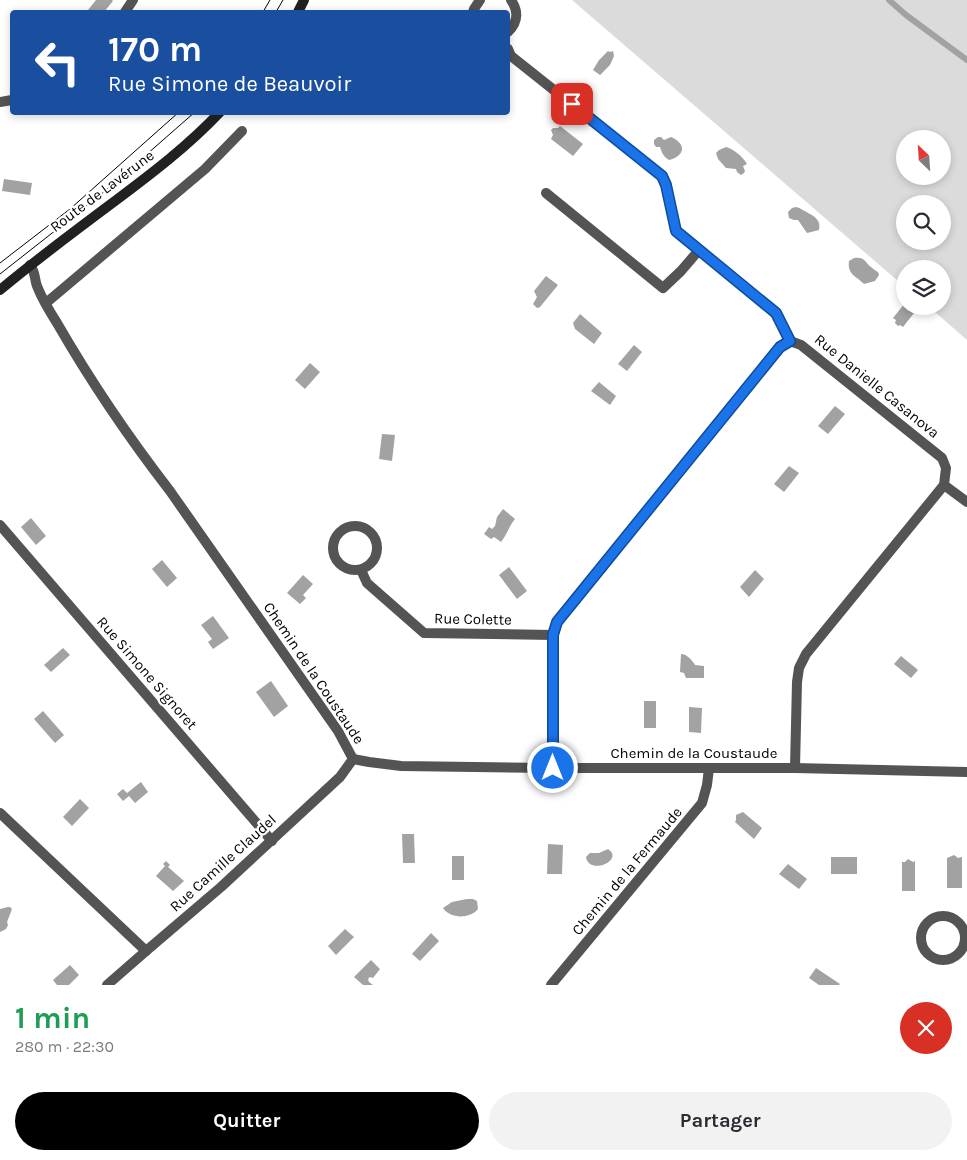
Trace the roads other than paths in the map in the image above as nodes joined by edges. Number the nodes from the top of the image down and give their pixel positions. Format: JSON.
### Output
{"nodes":[{"id":1,"x":511,"y":0,"type":"edge"},
{"id":2,"x":510,"y":30,"type":"edge"},
{"id":3,"x":510,"y":54,"type":"edge"},
{"id":4,"x":217,"y":115,"type":"edge"},
{"id":5,"x":242,"y":131,"type":"dead end"},
{"id":6,"x":546,"y":193,"type":"dead end"},
{"id":7,"x":699,"y":250,"type":"junction"},
{"id":8,"x":30,"y":265,"type":"junction"},
{"id":9,"x":0,"y":290,"type":"edge"},
{"id":10,"x":46,"y":303,"type":"junction"},
{"id":11,"x":790,"y":341,"type":"junction"},
{"id":12,"x":944,"y":485,"type":"junction"},
{"id":13,"x":967,"y":502,"type":"edge"},
{"id":14,"x":0,"y":525,"type":"edge"},
{"id":15,"x":361,"y":570,"type":"junction"},
{"id":16,"x":553,"y":635,"type":"junction"},
{"id":17,"x":353,"y":759,"type":"junction"},
{"id":18,"x":553,"y":768,"type":"junction"},
{"id":19,"x":709,"y":768,"type":"junction"},
{"id":20,"x":796,"y":768,"type":"junction"},
{"id":21,"x":967,"y":772,"type":"edge"},
{"id":22,"x":0,"y":813,"type":"edge"},
{"id":23,"x":272,"y":841,"type":"junction"},
{"id":24,"x":966,"y":933,"type":"edge"},
{"id":25,"x":146,"y":951,"type":"junction"},
{"id":26,"x":107,"y":985,"type":"edge"},
{"id":27,"x":551,"y":985,"type":"edge"}],
"edges":[{"from":1,"to":2,"type":"street"},
{"from":3,"to":7,"type":"street"},
{"from":4,"to":8,"type":"main road","name":"Route de Lavérune"},
{"from":5,"to":10,"type":"street"},
{"from":6,"to":7,"type":"street"},
{"from":7,"to":11,"type":"street"},
{"from":8,"to":9,"type":"main road","name":"Route de Lavérune"},
{"from":8,"to":10,"type":"street","name":"Chemin de la Coustaude"},
{"from":10,"to":17,"type":"street","name":"Chemin de la Coustaude"},
{"from":11,"to":12,"type":"street","name":"Rue Danielle Casanova"},
{"from":11,"to":16,"type":"street","name":"Rue Danielle Casanova"},
{"from":12,"to":13,"type":"street"},
{"from":12,"to":20,"type":"street"},
{"from":14,"to":23,"type":"street","name":"Rue Simone Signoret"},
{"from":15,"to":15,"type":"street"},
{"from":15,"to":16,"type":"street","name":"Rue Colette"},
{"from":16,"to":18,"type":"street","name":"Rue Danielle Casanova"},
{"from":17,"to":18,"type":"street","name":"Chemin de la Coustaude"},
{"from":17,"to":23,"type":"street","name":"Rue Camille Claudel"},
{"from":18,"to":19,"type":"street","name":"Chemin de la Coustaude"},
{"from":19,"to":20,"type":"street","name":"Chemin de la Coustaude"},
{"from":19,"to":27,"type":"street","name":"Chemin de la Fermaude"},
{"from":20,"to":21,"type":"street","name":"Chemin de la Coustaude"},
{"from":22,"to":25,"type":"street"},
{"from":23,"to":25,"type":"street","name":"Rue Camille Claudel"},
{"from":24,"to":24,"type":"street"},
{"from":25,"to":26,"type":"street","name":"Rue Camille Claudel"}]}
